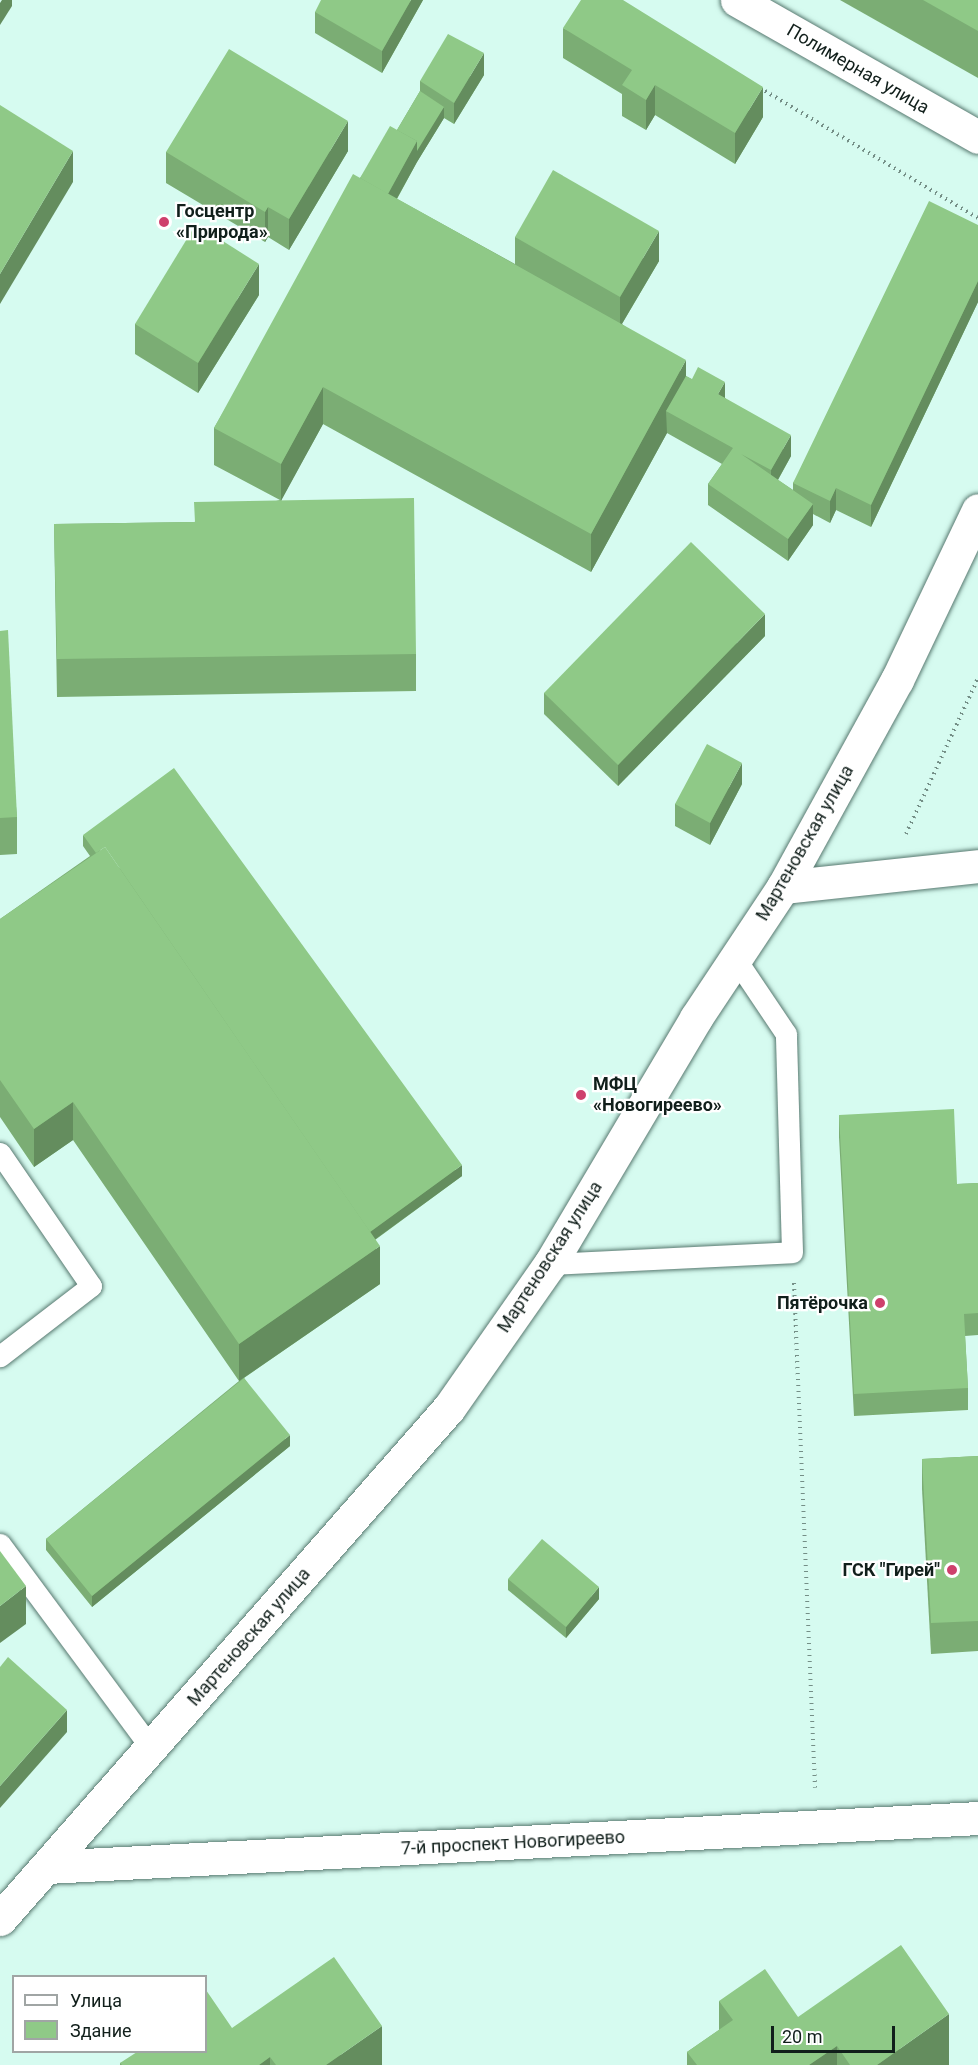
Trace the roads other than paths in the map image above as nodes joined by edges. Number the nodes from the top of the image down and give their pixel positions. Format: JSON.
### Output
{"nodes":[{"id":1,"x":739,"y":0,"type":"edge"},
{"id":2,"x":978,"y":137,"type":"edge"},
{"id":3,"x":978,"y":510,"type":"edge"},
{"id":4,"x":968,"y":552,"type":"edge"},
{"id":5,"x":978,"y":866,"type":"edge"},
{"id":6,"x":783,"y":887,"type":"junction"},
{"id":7,"x":735,"y":958,"type":"junction"},
{"id":8,"x":0,"y":1153,"type":"edge"},
{"id":9,"x":550,"y":1264,"type":"junction"},
{"id":10,"x":0,"y":1356,"type":"edge"},
{"id":11,"x":0,"y":1544,"type":"edge"},
{"id":12,"x":151,"y":1749,"type":"junction"},
{"id":13,"x":978,"y":1818,"type":"edge"},
{"id":14,"x":47,"y":1867,"type":"junction"},
{"id":15,"x":0,"y":1919,"type":"edge"}],
"edges":[{"from":1,"to":2,"type":"street","name":"Полимерная улица"},
{"from":3,"to":4,"type":"street","name":"Мартеновская улица"},
{"from":4,"to":6,"type":"street","name":"Мартеновская улица"},
{"from":5,"to":6,"type":"street"},
{"from":6,"to":7,"type":"street","name":"Мартеновская улица"},
{"from":7,"to":9,"type":"street","name":"Мартеновская улица"},
{"from":7,"to":9,"type":"lane"},
{"from":8,"to":10,"type":"lane"},
{"from":9,"to":12,"type":"street","name":"Мартеновская улица"},
{"from":11,"to":12,"type":"lane"},
{"from":12,"to":14,"type":"street","name":"Мартеновская улица"},
{"from":13,"to":14,"type":"street","name":"7-й проспект Новогиреево"},
{"from":14,"to":15,"type":"street","name":"Мартеновская улица"}]}
